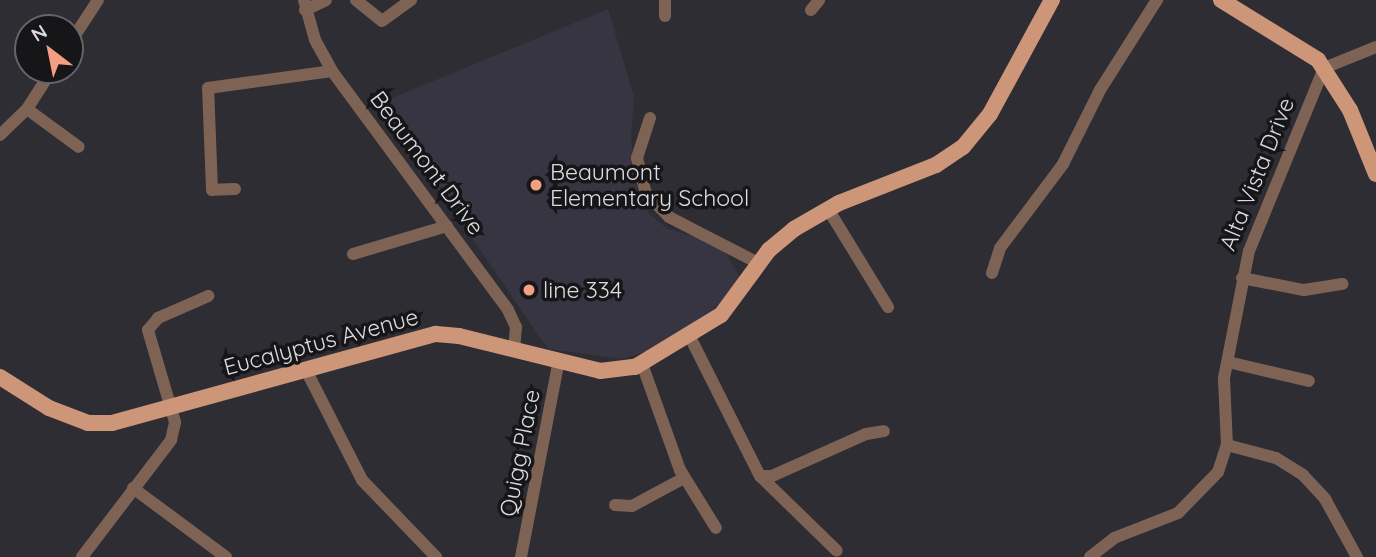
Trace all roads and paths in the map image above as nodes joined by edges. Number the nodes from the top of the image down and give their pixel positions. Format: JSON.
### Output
{"nodes":[{"id":1,"x":98,"y":0,"type":"edge"},
{"id":2,"x":326,"y":0,"type":"edge"},
{"id":3,"x":356,"y":0,"type":"edge"},
{"id":4,"x":411,"y":0,"type":"edge"},
{"id":5,"x":665,"y":0,"type":"edge"},
{"id":6,"x":1052,"y":0,"type":"edge"},
{"id":7,"x":1157,"y":0,"type":"edge"},
{"id":8,"x":1221,"y":0,"type":"edge"},
{"id":9,"x":304,"y":5,"type":"edge"},
{"id":10,"x":665,"y":16,"type":"dead end"},
{"id":11,"x":84,"y":22,"type":"edge"},
{"id":12,"x":1376,"y":47,"type":"edge"},
{"id":13,"x":1324,"y":68,"type":"junction"},
{"id":14,"x":332,"y":71,"type":"junction"},
{"id":15,"x":43,"y":84,"type":"edge"},
{"id":16,"x":27,"y":109,"type":"junction"},
{"id":17,"x":650,"y":118,"type":"dead end"},
{"id":18,"x":0,"y":135,"type":"edge"},
{"id":19,"x":79,"y":147,"type":"dead end"},
{"id":20,"x":1376,"y":174,"type":"edge"},
{"id":21,"x":235,"y":189,"type":"dead end"},
{"id":22,"x":828,"y":209,"type":"junction"},
{"id":23,"x":447,"y":226,"type":"junction"},
{"id":24,"x":354,"y":254,"type":"dead end"},
{"id":25,"x":760,"y":264,"type":"junction"},
{"id":26,"x":992,"y":273,"type":"dead end"},
{"id":27,"x":1242,"y":278,"type":"junction"},
{"id":28,"x":1343,"y":284,"type":"dead end"},
{"id":29,"x":208,"y":296,"type":"dead end"},
{"id":30,"x":888,"y":307,"type":"dead end"},
{"id":31,"x":690,"y":337,"type":"junction"},
{"id":32,"x":514,"y":350,"type":"junction"},
{"id":33,"x":559,"y":360,"type":"junction"},
{"id":34,"x":1228,"y":362,"type":"junction"},
{"id":35,"x":642,"y":364,"type":"junction"},
{"id":36,"x":305,"y":368,"type":"junction"},
{"id":37,"x":0,"y":377,"type":"edge"},
{"id":38,"x":1309,"y":381,"type":"dead end"},
{"id":39,"x":171,"y":408,"type":"junction"},
{"id":40,"x":884,"y":431,"type":"dead end"},
{"id":41,"x":1227,"y":445,"type":"junction"},
{"id":42,"x":760,"y":476,"type":"junction"},
{"id":43,"x":684,"y":478,"type":"junction"},
{"id":44,"x":133,"y":488,"type":"junction"},
{"id":45,"x":615,"y":505,"type":"dead end"},
{"id":46,"x":716,"y":528,"type":"dead end"},
{"id":47,"x":837,"y":551,"type":"dead end"},
{"id":48,"x":521,"y":555,"type":"edge"},
{"id":49,"x":82,"y":557,"type":"edge"},
{"id":50,"x":226,"y":557,"type":"edge"},
{"id":51,"x":436,"y":557,"type":"edge"},
{"id":52,"x":1090,"y":557,"type":"edge"},
{"id":53,"x":1357,"y":557,"type":"edge"}],
"edges":[{"from":1,"to":11,"type":"street"},
{"from":2,"to":9,"type":"street"},
{"from":3,"to":4,"type":"street"},
{"from":5,"to":10,"type":"street"},
{"from":6,"to":22,"type":"main road","name":"Eucalyptus Avenue"},
{"from":7,"to":26,"type":"street"},
{"from":8,"to":13,"type":"main road"},
{"from":9,"to":14,"type":"street","name":"Beaumont Drive"},
{"from":12,"to":13,"type":"street"},
{"from":13,"to":20,"type":"main road"},
{"from":13,"to":27,"type":"street","name":"Alta Vista Drive"},
{"from":14,"to":21,"type":"street"},
{"from":14,"to":23,"type":"street","name":"Beaumont Drive"},
{"from":15,"to":16,"type":"street"},
{"from":16,"to":18,"type":"street"},
{"from":16,"to":19,"type":"street"},
{"from":17,"to":25,"type":"street"},
{"from":22,"to":25,"type":"main road","name":"Eucalyptus Avenue"},
{"from":22,"to":30,"type":"street"},
{"from":23,"to":24,"type":"street"},
{"from":23,"to":32,"type":"street","name":"Beaumont Drive"},
{"from":25,"to":31,"type":"main road","name":"Eucalyptus Avenue"},
{"from":27,"to":28,"type":"street"},
{"from":27,"to":34,"type":"street","name":"Alta Vista Drive"},
{"from":29,"to":39,"type":"street"},
{"from":31,"to":35,"type":"main road","name":"Eucalyptus Avenue"},
{"from":31,"to":42,"type":"street"},
{"from":32,"to":33,"type":"main road","name":"Eucalyptus Avenue"},
{"from":32,"to":36,"type":"main road","name":"Eucalyptus Avenue"},
{"from":33,"to":35,"type":"main road","name":"Eucalyptus Avenue"},
{"from":33,"to":48,"type":"street","name":"Quigg Place"},
{"from":34,"to":38,"type":"street"},
{"from":34,"to":41,"type":"street","name":"Alta Vista Drive"},
{"from":35,"to":43,"type":"street"},
{"from":36,"to":39,"type":"main road","name":"Eucalyptus Avenue"},
{"from":36,"to":51,"type":"street"},
{"from":37,"to":39,"type":"main road","name":"Eucalyptus Avenue"},
{"from":39,"to":44,"type":"street"},
{"from":40,"to":42,"type":"street"},
{"from":41,"to":52,"type":"street","name":"Alta Vista Drive"},
{"from":41,"to":53,"type":"street"},
{"from":42,"to":47,"type":"street"},
{"from":43,"to":45,"type":"street"},
{"from":43,"to":46,"type":"street"},
{"from":44,"to":49,"type":"street"},
{"from":44,"to":50,"type":"street"}]}
